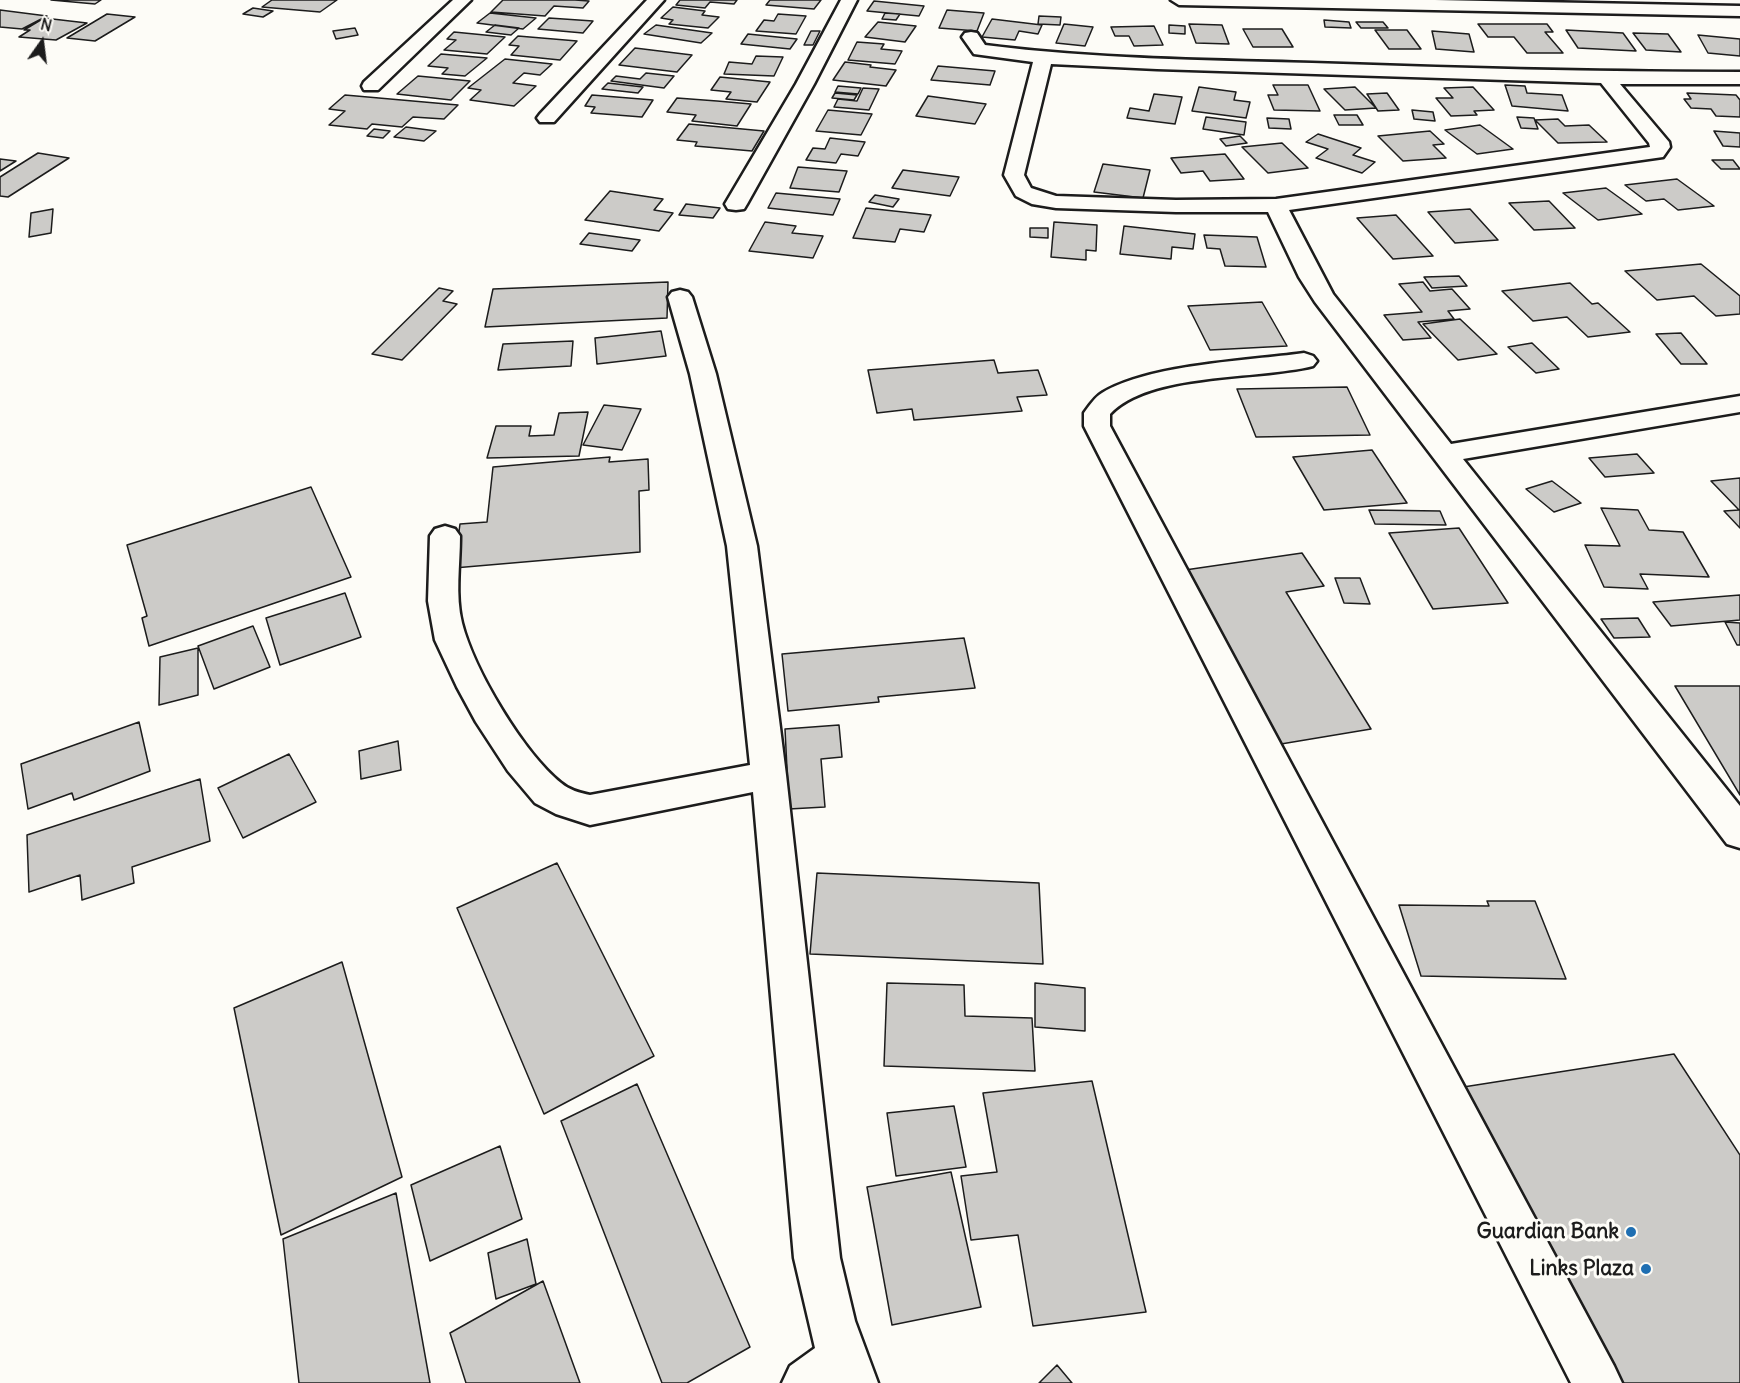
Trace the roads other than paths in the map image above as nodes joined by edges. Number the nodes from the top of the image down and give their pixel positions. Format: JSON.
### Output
{"nodes":[{"id":1,"x":463,"y":0,"type":"edge"},
{"id":2,"x":656,"y":0,"type":"edge"},
{"id":3,"x":849,"y":0,"type":"edge"},
{"id":4,"x":1179,"y":0,"type":"edge"},
{"id":5,"x":1740,"y":11,"type":"edge"},
{"id":6,"x":971,"y":37,"type":"dead end"},
{"id":7,"x":1042,"y":58,"type":"junction"},
{"id":8,"x":1606,"y":78,"type":"junction"},
{"id":9,"x":1740,"y":78,"type":"edge"},
{"id":10,"x":371,"y":86,"type":"dead end"},
{"id":11,"x":548,"y":118,"type":"dead end"},
{"id":12,"x":736,"y":204,"type":"dead end"},
{"id":13,"x":1276,"y":206,"type":"junction"},
{"id":14,"x":680,"y":297,"type":"dead end"},
{"id":15,"x":1304,"y":361,"type":"dead end"},
{"id":16,"x":1740,"y":404,"type":"edge"},
{"id":17,"x":1446,"y":453,"type":"junction"},
{"id":18,"x":446,"y":536,"type":"dead end"},
{"id":19,"x":769,"y":775,"type":"junction"},
{"id":20,"x":1740,"y":833,"type":"edge"},
{"id":21,"x":834,"y":1375,"type":"edge"},
{"id":22,"x":1597,"y":1383,"type":"edge"}],
"edges":[{"from":1,"to":10,"type":"street"},
{"from":2,"to":11,"type":"street"},
{"from":3,"to":12,"type":"street"},
{"from":4,"to":5,"type":"street"},
{"from":6,"to":7,"type":"street"},
{"from":7,"to":8,"type":"street"},
{"from":7,"to":13,"type":"street"},
{"from":8,"to":9,"type":"street"},
{"from":8,"to":13,"type":"street"},
{"from":13,"to":17,"type":"street"},
{"from":14,"to":19,"type":"street"},
{"from":15,"to":22,"type":"street"},
{"from":16,"to":17,"type":"street"},
{"from":17,"to":20,"type":"street"},
{"from":18,"to":19,"type":"street"},
{"from":19,"to":21,"type":"street"}]}
